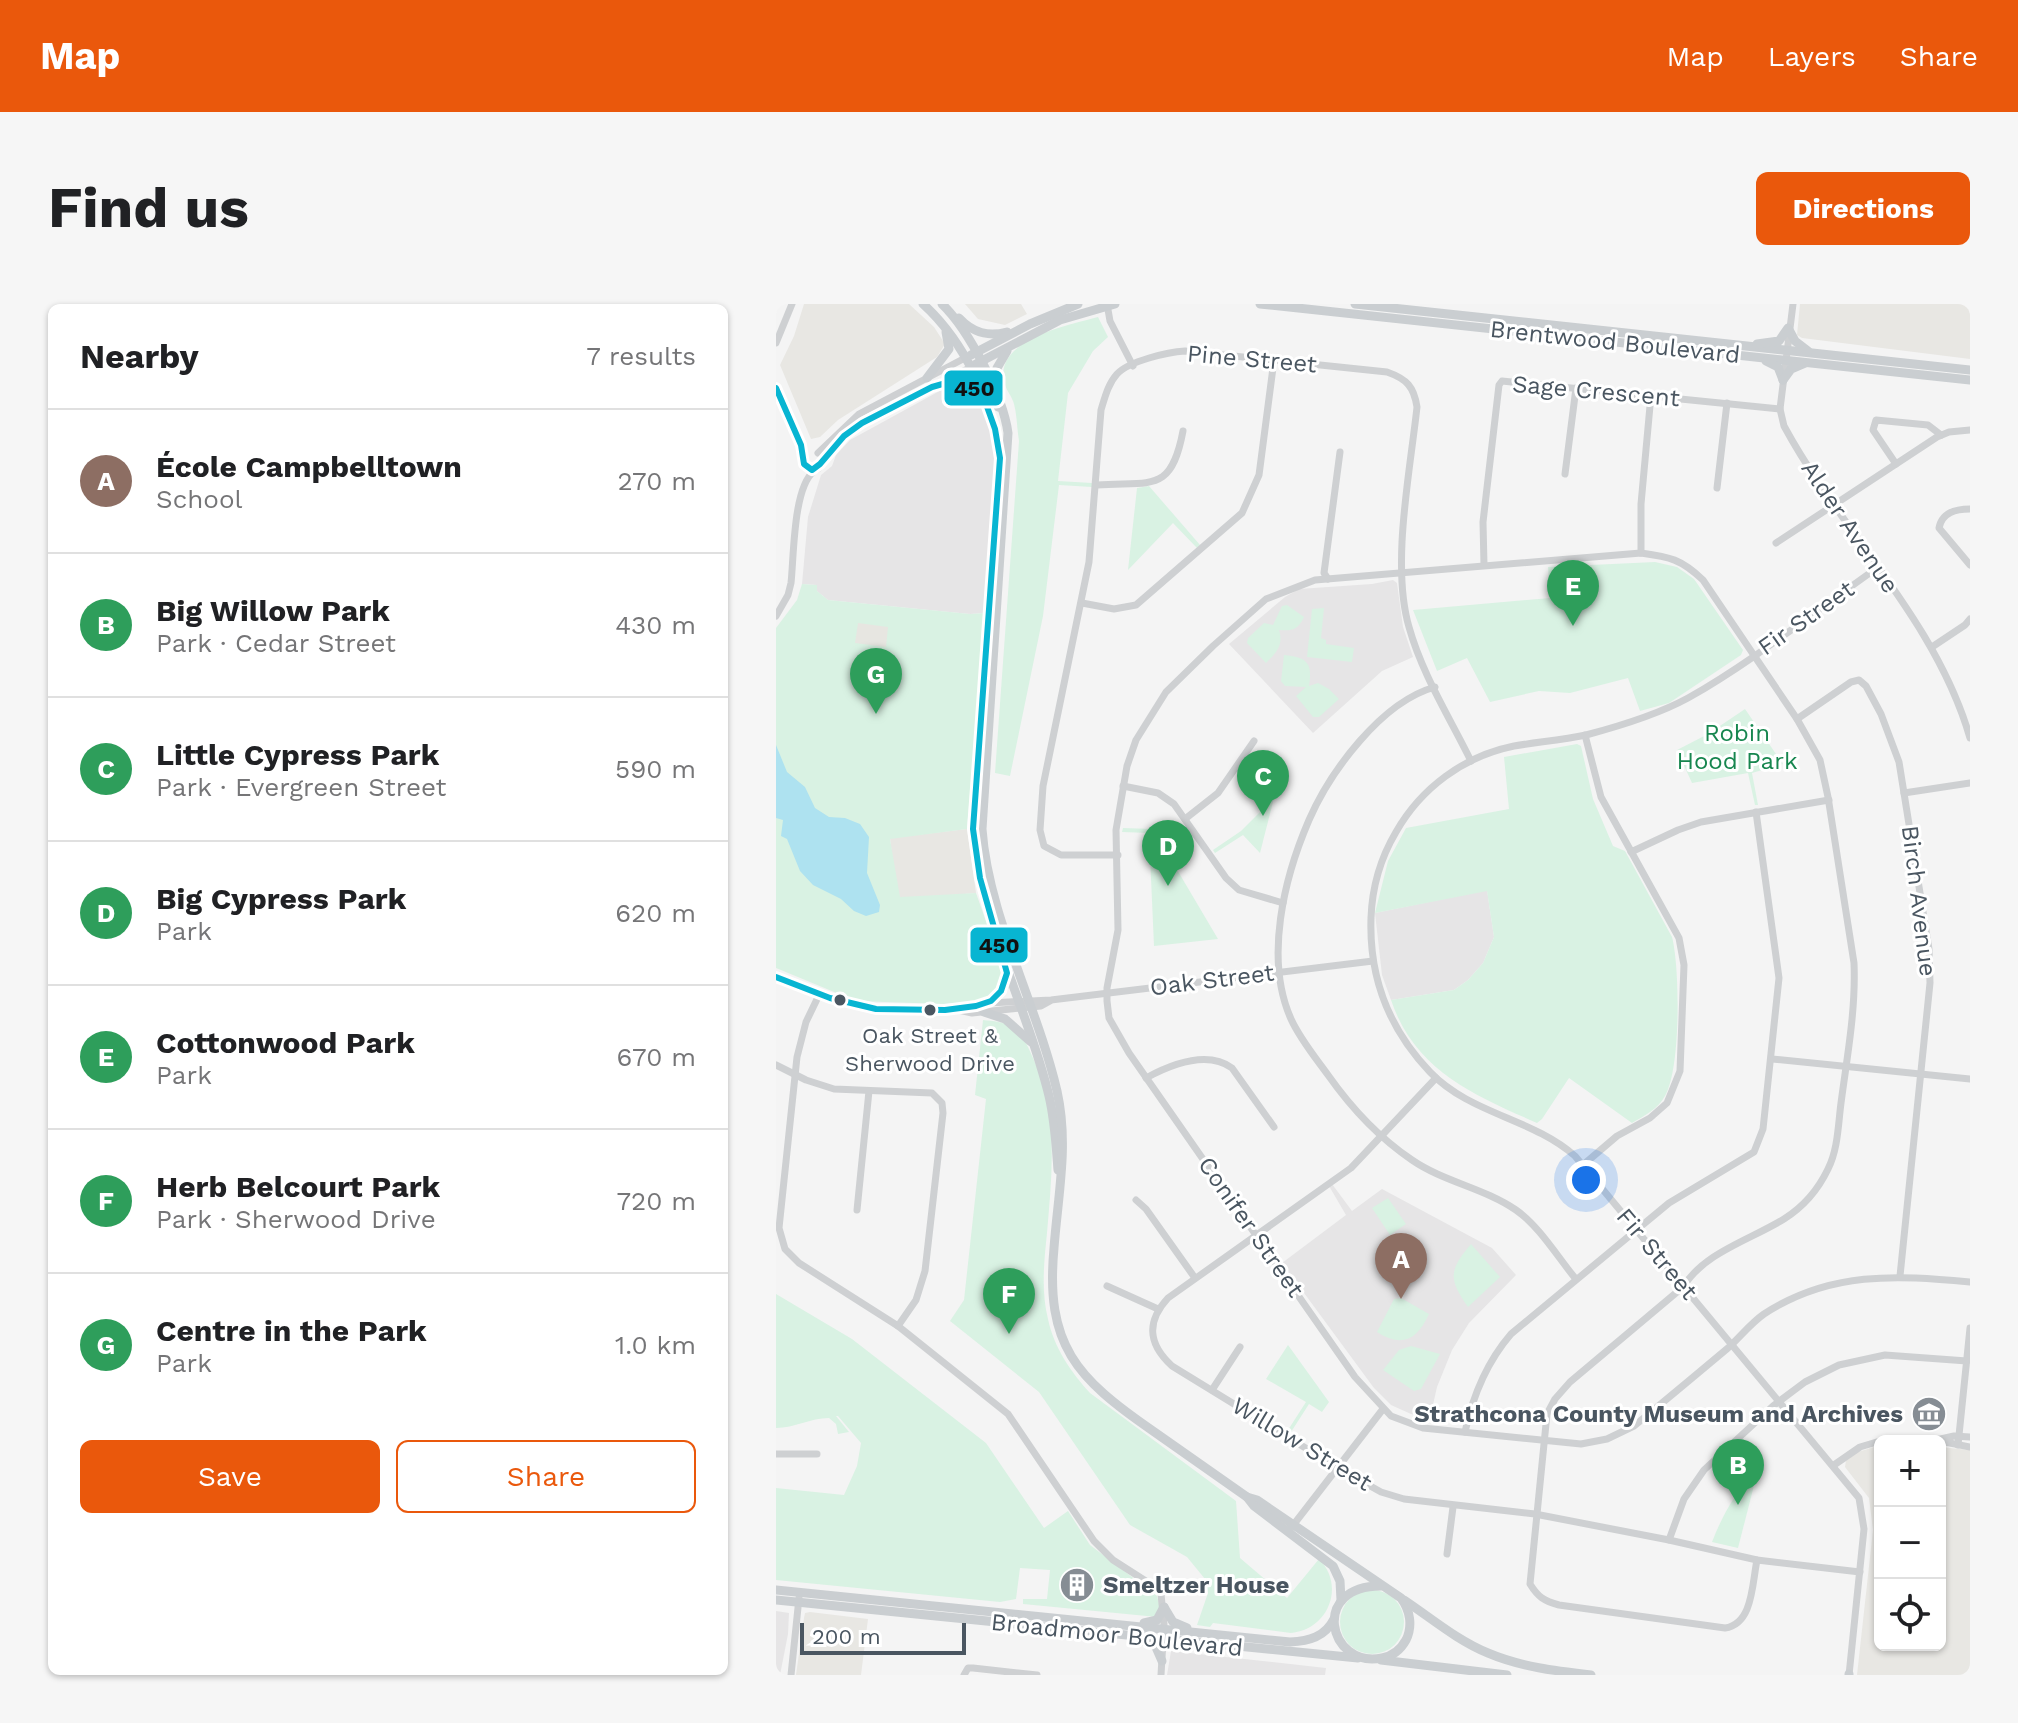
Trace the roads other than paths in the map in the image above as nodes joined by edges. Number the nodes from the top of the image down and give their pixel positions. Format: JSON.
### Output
{"nodes":[{"id":1,"x":792,"y":304,"type":"edge"},
{"id":2,"x":923,"y":304,"type":"edge"},
{"id":3,"x":1078,"y":304,"type":"edge"},
{"id":4,"x":1110,"y":304,"type":"edge"},
{"id":5,"x":1260,"y":304,"type":"edge"},
{"id":6,"x":1355,"y":304,"type":"edge"},
{"id":7,"x":1793,"y":304,"type":"edge"},
{"id":8,"x":944,"y":306,"type":"edge"},
{"id":9,"x":1432,"y":313,"type":"edge"},
{"id":10,"x":944,"y":325,"type":"junction"},
{"id":11,"x":1022,"y":328,"type":"junction"},
{"id":12,"x":1788,"y":328,"type":"junction"},
{"id":13,"x":776,"y":343,"type":"edge"},
{"id":14,"x":1013,"y":344,"type":"junction"},
{"id":15,"x":1750,"y":351,"type":"junction"},
{"id":16,"x":1786,"y":355,"type":"junction"},
{"id":17,"x":1808,"y":357,"type":"junction"},
{"id":18,"x":1274,"y":360,"type":"junction"},
{"id":19,"x":973,"y":361,"type":"junction"},
{"id":20,"x":1133,"y":366,"type":"junction"},
{"id":21,"x":1970,"y":370,"type":"edge"},
{"id":22,"x":927,"y":378,"type":"junction"},
{"id":23,"x":1783,"y":380,"type":"junction"},
{"id":24,"x":1970,"y":380,"type":"edge"},
{"id":25,"x":938,"y":384,"type":"junction"},
{"id":26,"x":776,"y":388,"type":"edge"},
{"id":27,"x":1576,"y":388,"type":"junction"},
{"id":28,"x":998,"y":395,"type":"junction"},
{"id":29,"x":1651,"y":395,"type":"junction"},
{"id":30,"x":984,"y":397,"type":"junction"},
{"id":31,"x":1727,"y":403,"type":"junction"},
{"id":32,"x":1780,"y":409,"type":"junction"},
{"id":33,"x":1007,"y":422,"type":"junction"},
{"id":34,"x":1970,"y":430,"type":"edge"},
{"id":35,"x":1183,"y":431,"type":"dead end"},
{"id":36,"x":1941,"y":435,"type":"junction"},
{"id":37,"x":801,"y":445,"type":"junction"},
{"id":38,"x":1340,"y":452,"type":"dead end"},
{"id":39,"x":818,"y":455,"type":"junction"},
{"id":40,"x":804,"y":459,"type":"junction"},
{"id":41,"x":1896,"y":464,"type":"junction"},
{"id":42,"x":815,"y":470,"type":"junction"},
{"id":43,"x":1565,"y":474,"type":"dead end"},
{"id":44,"x":1097,"y":485,"type":"junction"},
{"id":45,"x":1717,"y":488,"type":"dead end"},
{"id":46,"x":1835,"y":505,"type":"junction"},
{"id":47,"x":1970,"y":509,"type":"edge"},
{"id":48,"x":1776,"y":543,"type":"dead end"},
{"id":49,"x":1641,"y":553,"type":"junction"},
{"id":50,"x":1484,"y":565,"type":"junction"},
{"id":51,"x":1970,"y":565,"type":"edge"},
{"id":52,"x":1877,"y":568,"type":"junction"},
{"id":53,"x":1403,"y":572,"type":"junction"},
{"id":54,"x":1328,"y":579,"type":"junction"},
{"id":55,"x":1082,"y":603,"type":"junction"},
{"id":56,"x":776,"y":616,"type":"edge"},
{"id":57,"x":1970,"y":619,"type":"edge"},
{"id":58,"x":1932,"y":647,"type":"junction"},
{"id":59,"x":1753,"y":655,"type":"junction"},
{"id":60,"x":1435,"y":687,"type":"junction"},
{"id":61,"x":1797,"y":719,"type":"junction"},
{"id":62,"x":1585,"y":735,"type":"junction"},
{"id":63,"x":1970,"y":738,"type":"edge"},
{"id":64,"x":1254,"y":741,"type":"dead end"},
{"id":65,"x":1471,"y":761,"type":"junction"},
{"id":66,"x":1970,"y":783,"type":"edge"},
{"id":67,"x":1123,"y":786,"type":"junction"},
{"id":68,"x":1904,"y":793,"type":"junction"},
{"id":69,"x":1829,"y":800,"type":"junction"},
{"id":70,"x":1756,"y":812,"type":"junction"},
{"id":71,"x":1185,"y":819,"type":"junction"},
{"id":72,"x":1631,"y":852,"type":"junction"},
{"id":73,"x":1118,"y":855,"type":"junction"},
{"id":74,"x":1283,"y":903,"type":"junction"},
{"id":75,"x":1373,"y":961,"type":"junction"},
{"id":76,"x":1007,"y":965,"type":"junction"},
{"id":77,"x":1279,"y":972,"type":"junction"},
{"id":78,"x":776,"y":977,"type":"edge"},
{"id":79,"x":1107,"y":994,"type":"junction"},
{"id":80,"x":819,"y":995,"type":"junction"},
{"id":81,"x":1025,"y":1003,"type":"junction"},
{"id":82,"x":986,"y":1007,"type":"junction"},
{"id":83,"x":1033,"y":1044,"type":"junction"},
{"id":84,"x":1772,"y":1059,"type":"junction"},
{"id":85,"x":776,"y":1065,"type":"edge"},
{"id":86,"x":1846,"y":1066,"type":"junction"},
{"id":87,"x":795,"y":1074,"type":"junction"},
{"id":88,"x":1922,"y":1074,"type":"junction"},
{"id":89,"x":1146,"y":1078,"type":"junction"},
{"id":90,"x":1436,"y":1078,"type":"junction"},
{"id":91,"x":1970,"y":1079,"type":"edge"},
{"id":92,"x":869,"y":1091,"type":"junction"},
{"id":93,"x":1274,"y":1127,"type":"dead end"},
{"id":94,"x":1381,"y":1137,"type":"junction"},
{"id":95,"x":1583,"y":1165,"type":"junction"},
{"id":96,"x":1060,"y":1181,"type":"junction"},
{"id":97,"x":1136,"y":1200,"type":"dead end"},
{"id":98,"x":857,"y":1210,"type":"dead end"},
{"id":99,"x":1635,"y":1229,"type":"junction"},
{"id":100,"x":1257,"y":1235,"type":"junction"},
{"id":101,"x":1900,"y":1276,"type":"junction"},
{"id":102,"x":1195,"y":1278,"type":"junction"},
{"id":103,"x":1575,"y":1278,"type":"junction"},
{"id":104,"x":1970,"y":1282,"type":"edge"},
{"id":105,"x":1107,"y":1286,"type":"dead end"},
{"id":106,"x":1683,"y":1287,"type":"junction"},
{"id":107,"x":1158,"y":1309,"type":"junction"},
{"id":108,"x":898,"y":1326,"type":"junction"},
{"id":109,"x":1970,"y":1328,"type":"edge"},
{"id":110,"x":1732,"y":1345,"type":"junction"},
{"id":111,"x":1240,"y":1347,"type":"dead end"},
{"id":112,"x":1967,"y":1361,"type":"junction"},
{"id":113,"x":1212,"y":1390,"type":"junction"},
{"id":114,"x":1780,"y":1400,"type":"junction"},
{"id":115,"x":1383,"y":1409,"type":"junction"},
{"id":116,"x":1465,"y":1432,"type":"junction"},
{"id":117,"x":1959,"y":1436,"type":"junction"},
{"id":118,"x":1970,"y":1437,"type":"edge"},
{"id":119,"x":1946,"y":1439,"type":"edge"},
{"id":120,"x":1543,"y":1441,"type":"junction"},
{"id":121,"x":1946,"y":1442,"type":"edge"},
{"id":122,"x":1874,"y":1443,"type":"edge"},
{"id":123,"x":1958,"y":1445,"type":"junction"},
{"id":124,"x":1970,"y":1447,"type":"edge"},
{"id":125,"x":776,"y":1454,"type":"edge"},
{"id":126,"x":817,"y":1454,"type":"dead end"},
{"id":127,"x":1834,"y":1465,"type":"junction"},
{"id":128,"x":1338,"y":1468,"type":"junction"},
{"id":129,"x":1453,"y":1507,"type":"junction"},
{"id":130,"x":1535,"y":1514,"type":"junction"},
{"id":131,"x":1291,"y":1527,"type":"junction"},
{"id":132,"x":1669,"y":1540,"type":"junction"},
{"id":133,"x":1447,"y":1554,"type":"dead end"},
{"id":134,"x":1757,"y":1560,"type":"junction"},
{"id":135,"x":1860,"y":1572,"type":"junction"},
{"id":136,"x":1383,"y":1586,"type":"junction"},
{"id":137,"x":776,"y":1590,"type":"edge"},
{"id":138,"x":799,"y":1597,"type":"junction"},
{"id":139,"x":1401,"y":1598,"type":"junction"},
{"id":140,"x":776,"y":1600,"type":"edge"},
{"id":141,"x":1341,"y":1600,"type":"junction"},
{"id":142,"x":1164,"y":1607,"type":"junction"},
{"id":143,"x":1334,"y":1619,"type":"junction"},
{"id":144,"x":1124,"y":1625,"type":"junction"},
{"id":145,"x":1103,"y":1633,"type":"junction"},
{"id":146,"x":1193,"y":1633,"type":"junction"},
{"id":147,"x":1164,"y":1634,"type":"junction"},
{"id":148,"x":1201,"y":1643,"type":"junction"},
{"id":149,"x":1368,"y":1659,"type":"junction"},
{"id":150,"x":1162,"y":1661,"type":"junction"},
{"id":151,"x":791,"y":1675,"type":"edge"},
{"id":152,"x":964,"y":1675,"type":"edge"},
{"id":153,"x":1037,"y":1675,"type":"edge"},
{"id":154,"x":1161,"y":1675,"type":"edge"},
{"id":155,"x":1507,"y":1675,"type":"edge"},
{"id":156,"x":1591,"y":1675,"type":"edge"},
{"id":157,"x":1849,"y":1675,"type":"edge"}],
"edges":[{"from":1,"to":13,"type":"street"},
{"from":2,"to":10,"type":"main road"},
{"from":3,"to":11,"type":"main road"},
{"from":4,"to":14,"type":"main road"},
{"from":4,"to":20,"type":"street"},
{"from":5,"to":9,"type":"main road","name":"Brentwood Boulevard"},
{"from":6,"to":9,"type":"main road","name":"Brentwood Boulevard"},
{"from":7,"to":12,"type":"street","name":"Alder Avenue"},
{"from":8,"to":11,"type":"main road"},
{"from":8,"to":19,"type":"main road"},
{"from":9,"to":15,"type":"main road","name":"Brentwood Boulevard"},
{"from":10,"to":19,"type":"main road"},
{"from":10,"to":22,"type":"main road"},
{"from":11,"to":19,"type":"main road"},
{"from":12,"to":15,"type":"main road"},
{"from":12,"to":16,"type":"street","name":"Alder Avenue"},
{"from":12,"to":17,"type":"main road"},
{"from":14,"to":19,"type":"main road"},
{"from":14,"to":28,"type":"main road"},
{"from":15,"to":16,"type":"main road","name":"Brentwood Boulevard"},
{"from":15,"to":23,"type":"main road"},
{"from":16,"to":17,"type":"main road","name":"Brentwood Boulevard"},
{"from":16,"to":23,"type":"street","name":"Alder Avenue"},
{"from":17,"to":21,"type":"main road","name":"Brentwood Boulevard"},
{"from":17,"to":23,"type":"main road"},
{"from":17,"to":24,"type":"main road","name":"Brentwood Boulevard"},
{"from":18,"to":20,"type":"street","name":"Pine Street"},
{"from":18,"to":53,"type":"street","name":"Pine Street"},
{"from":18,"to":55,"type":"street"},
{"from":19,"to":22,"type":"street"},
{"from":19,"to":25,"type":"street"},
{"from":19,"to":28,"type":"main road"},
{"from":19,"to":30,"type":"main road"},
{"from":19,"to":33,"type":"main road"},
{"from":20,"to":44,"type":"street","name":"Pine Street"},
{"from":22,"to":39,"type":"street"},
{"from":23,"to":32,"type":"street","name":"Alder Avenue"},
{"from":25,"to":30,"type":"main road"},
{"from":25,"to":39,"type":"street"},
{"from":26,"to":37,"type":"street"},
{"from":27,"to":29,"type":"street","name":"Sage Crescent"},
{"from":27,"to":43,"type":"street"},
{"from":27,"to":50,"type":"street","name":"Sage Crescent"},
{"from":28,"to":33,"type":"main road"},
{"from":29,"to":31,"type":"street","name":"Sage Crescent"},
{"from":29,"to":49,"type":"street"},
{"from":30,"to":76,"type":"main road"},
{"from":31,"to":32,"type":"street","name":"Sage Crescent"},
{"from":31,"to":45,"type":"street"},
{"from":32,"to":46,"type":"street","name":"Alder Avenue"},
{"from":33,"to":81,"type":"main road"},
{"from":34,"to":36,"type":"street"},
{"from":35,"to":44,"type":"street"},
{"from":36,"to":41,"type":"street"},
{"from":36,"to":41,"type":"street"},
{"from":37,"to":39,"type":"street"},
{"from":37,"to":40,"type":"street"},
{"from":38,"to":54,"type":"street"},
{"from":39,"to":40,"type":"street"},
{"from":39,"to":42,"type":"street"},
{"from":40,"to":42,"type":"street"},
{"from":41,"to":46,"type":"street"},
{"from":42,"to":56,"type":"street"},
{"from":44,"to":55,"type":"street","name":"Pine Street"},
{"from":46,"to":48,"type":"street"},
{"from":46,"to":52,"type":"street","name":"Alder Avenue"},
{"from":47,"to":51,"type":"street"},
{"from":49,"to":50,"type":"street","name":"Conifer Street"},
{"from":49,"to":59,"type":"street","name":"Conifer Street"},
{"from":50,"to":53,"type":"street","name":"Conifer Street"},
{"from":52,"to":58,"type":"street","name":"Alder Avenue"},
{"from":52,"to":59,"type":"street","name":"Fir Street"},
{"from":53,"to":54,"type":"street","name":"Conifer Street"},
{"from":53,"to":60,"type":"street","name":"Pine Street"},
{"from":54,"to":67,"type":"street","name":"Conifer Street"},
{"from":55,"to":73,"type":"street","name":"Pine Street"},
{"from":57,"to":58,"type":"street"},
{"from":58,"to":63,"type":"street","name":"Alder Avenue"},
{"from":59,"to":61,"type":"street","name":"Conifer Street"},
{"from":59,"to":62,"type":"street","name":"Fir Street"},
{"from":60,"to":65,"type":"street","name":"Pine Street"},
{"from":60,"to":74,"type":"street"},
{"from":61,"to":68,"type":"street","name":"Birch Avenue"},
{"from":61,"to":69,"type":"street","name":"Conifer Street"},
{"from":62,"to":65,"type":"street","name":"Fir Street"},
{"from":62,"to":72,"type":"street"},
{"from":64,"to":71,"type":"street"},
{"from":65,"to":75,"type":"street","name":"Fir Street"},
{"from":66,"to":68,"type":"street"},
{"from":67,"to":71,"type":"street"},
{"from":67,"to":73,"type":"street","name":"Conifer Street"},
{"from":68,"to":88,"type":"street","name":"Birch Avenue"},
{"from":69,"to":70,"type":"street"},
{"from":69,"to":86,"type":"street","name":"Conifer Street"},
{"from":70,"to":72,"type":"street"},
{"from":70,"to":84,"type":"street"},
{"from":71,"to":74,"type":"street"},
{"from":72,"to":95,"type":"street"},
{"from":73,"to":79,"type":"street","name":"Conifer Street"},
{"from":74,"to":77,"type":"street"},
{"from":75,"to":77,"type":"street","name":"Oak Street"},
{"from":75,"to":90,"type":"street","name":"Fir Street"},
{"from":76,"to":81,"type":"main road"},
{"from":76,"to":82,"type":"main road"},
{"from":77,"to":79,"type":"street","name":"Oak Street"},
{"from":77,"to":94,"type":"street"},
{"from":78,"to":80,"type":"street","name":"Oak Street"},
{"from":79,"to":81,"type":"street","name":"Oak Street"},
{"from":79,"to":89,"type":"street","name":"Conifer Street"},
{"from":80,"to":82,"type":"street","name":"Oak Street"},
{"from":80,"to":87,"type":"street"},
{"from":81,"to":82,"type":"street","name":"Oak Street"},
{"from":81,"to":83,"type":"main road"},
{"from":81,"to":96,"type":"main road"},
{"from":82,"to":83,"type":"main road"},
{"from":83,"to":96,"type":"main road"},
{"from":84,"to":86,"type":"street"},
{"from":84,"to":99,"type":"street"},
{"from":85,"to":87,"type":"street"},
{"from":86,"to":88,"type":"street"},
{"from":86,"to":106,"type":"street","name":"Conifer Street"},
{"from":87,"to":92,"type":"street"},
{"from":87,"to":108,"type":"street"},
{"from":88,"to":91,"type":"street"},
{"from":88,"to":101,"type":"street","name":"Birch Avenue"},
{"from":89,"to":93,"type":"street"},
{"from":89,"to":100,"type":"street","name":"Conifer Street"},
{"from":90,"to":94,"type":"street"},
{"from":90,"to":95,"type":"street","name":"Fir Street"},
{"from":92,"to":98,"type":"street"},
{"from":92,"to":108,"type":"street"},
{"from":94,"to":100,"type":"street"},
{"from":94,"to":103,"type":"street"},
{"from":95,"to":99,"type":"street","name":"Fir Street"},
{"from":96,"to":131,"type":"main road"},
{"from":97,"to":102,"type":"street"},
{"from":99,"to":103,"type":"street"},
{"from":99,"to":106,"type":"street","name":"Fir Street"},
{"from":100,"to":102,"type":"street"},
{"from":100,"to":115,"type":"street","name":"Conifer Street"},
{"from":101,"to":104,"type":"street","name":"Conifer Street"},
{"from":101,"to":110,"type":"street","name":"Conifer Street"},
{"from":102,"to":107,"type":"street"},
{"from":103,"to":116,"type":"street"},
{"from":105,"to":107,"type":"street"},
{"from":106,"to":110,"type":"street","name":"Fir Street"},
{"from":106,"to":120,"type":"street","name":"Conifer Street"},
{"from":107,"to":113,"type":"street","name":"Willow Street"},
{"from":108,"to":142,"type":"street"},
{"from":109,"to":112,"type":"street"},
{"from":110,"to":114,"type":"street","name":"Fir Street"},
{"from":110,"to":120,"type":"street","name":"Conifer Street"},
{"from":111,"to":113,"type":"street"},
{"from":112,"to":114,"type":"street"},
{"from":112,"to":117,"type":"street"},
{"from":113,"to":128,"type":"street","name":"Willow Street"},
{"from":114,"to":127,"type":"street","name":"Fir Street"},
{"from":114,"to":132,"type":"street"},
{"from":115,"to":116,"type":"street","name":"Conifer Street"},
{"from":115,"to":128,"type":"street"},
{"from":116,"to":120,"type":"street","name":"Conifer Street"},
{"from":117,"to":118,"type":"street"},
{"from":117,"to":119,"type":"street"},
{"from":117,"to":123,"type":"street"},
{"from":120,"to":130,"type":"street","name":"Conifer Street"},
{"from":121,"to":123,"type":"street"},
{"from":122,"to":127,"type":"street"},
{"from":123,"to":124,"type":"street"},
{"from":125,"to":126,"type":"street"},
{"from":127,"to":135,"type":"street","name":"Fir Street"},
{"from":128,"to":129,"type":"street","name":"Willow Street"},
{"from":128,"to":131,"type":"street"},
{"from":129,"to":130,"type":"street","name":"Willow Street"},
{"from":129,"to":133,"type":"street"},
{"from":130,"to":132,"type":"street","name":"Willow Street"},
{"from":130,"to":134,"type":"street","name":"Conifer Street"},
{"from":131,"to":136,"type":"main road"},
{"from":131,"to":141,"type":"main road"},
{"from":132,"to":134,"type":"street","name":"Willow Street"},
{"from":134,"to":135,"type":"street","name":"Willow Street"},
{"from":135,"to":157,"type":"street","name":"Fir Street"},
{"from":136,"to":139,"type":"main road"},
{"from":136,"to":141,"type":"main road"},
{"from":137,"to":138,"type":"main road","name":"Broadmoor Boulevard"},
{"from":138,"to":140,"type":"main road","name":"Broadmoor Boulevard"},
{"from":138,"to":144,"type":"main road","name":"Broadmoor Boulevard"},
{"from":138,"to":145,"type":"main road","name":"Broadmoor Boulevard"},
{"from":138,"to":151,"type":"street"},
{"from":139,"to":149,"type":"main road"},
{"from":139,"to":156,"type":"main road"},
{"from":141,"to":143,"type":"main road"},
{"from":142,"to":144,"type":"main road"},
{"from":142,"to":146,"type":"main road"},
{"from":142,"to":147,"type":"street"},
{"from":143,"to":146,"type":"main road","name":"Broadmoor Boulevard"},
{"from":143,"to":149,"type":"main road"},
{"from":144,"to":147,"type":"main road","name":"Broadmoor Boulevard"},
{"from":145,"to":147,"type":"main road","name":"Broadmoor Boulevard"},
{"from":145,"to":150,"type":"main road"},
{"from":146,"to":147,"type":"main road","name":"Broadmoor Boulevard"},
{"from":147,"to":148,"type":"main road","name":"Broadmoor Boulevard"},
{"from":147,"to":150,"type":"street"},
{"from":148,"to":149,"type":"main road","name":"Broadmoor Boulevard"},
{"from":148,"to":150,"type":"main road"},
{"from":149,"to":155,"type":"main road","name":"Broadmoor Boulevard"},
{"from":150,"to":154,"type":"street"},
{"from":152,"to":153,"type":"street"}]}
